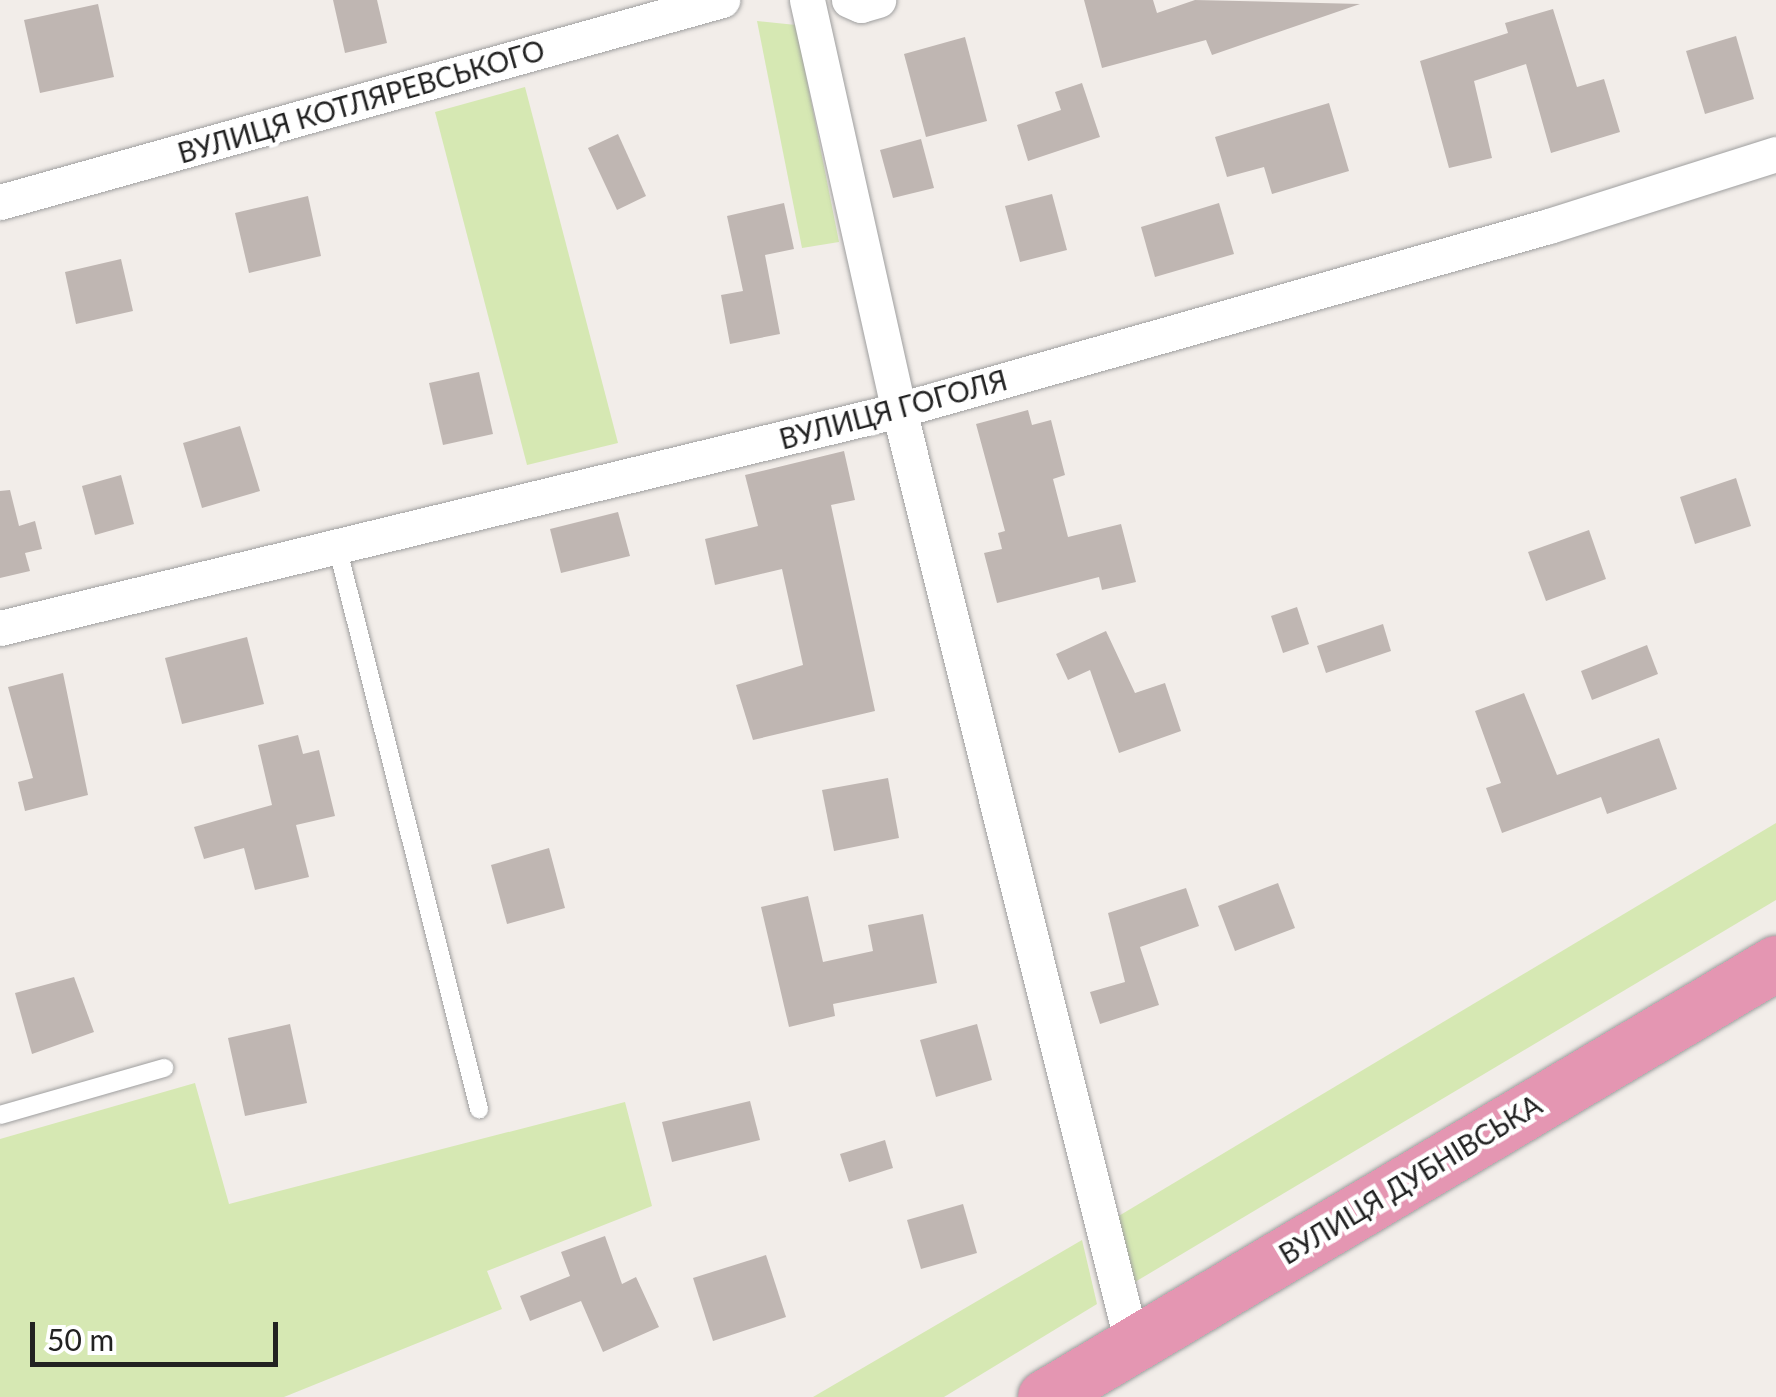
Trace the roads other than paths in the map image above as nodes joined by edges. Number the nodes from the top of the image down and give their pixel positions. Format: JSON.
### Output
{"nodes":[{"id":1,"x":722,"y":0,"type":"edge"},
{"id":2,"x":807,"y":0,"type":"edge"},
{"id":3,"x":850,"y":0,"type":"edge"},
{"id":4,"x":878,"y":0,"type":"edge"},
{"id":5,"x":1776,"y":154,"type":"edge"},
{"id":6,"x":0,"y":202,"type":"edge"},
{"id":7,"x":899,"y":410,"type":"junction"},
{"id":8,"x":337,"y":546,"type":"junction"},
{"id":9,"x":0,"y":628,"type":"edge"},
{"id":10,"x":1776,"y":963,"type":"edge"},
{"id":11,"x":164,"y":1068,"type":"dead end"},
{"id":12,"x":479,"y":1109,"type":"dead end"},
{"id":13,"x":0,"y":1115,"type":"edge"},
{"id":14,"x":1132,"y":1344,"type":"junction"},
{"id":15,"x":1046,"y":1397,"type":"edge"}],
"edges":[{"from":1,"to":6,"type":"street","name":"ВУЛИЦЯ КОТЛЯРЕВСЬКОГО"},
{"from":2,"to":7,"type":"street"},
{"from":3,"to":4,"type":"street"},
{"from":5,"to":7,"type":"street","name":"ВУЛИЦЯ ГОГОЛЯ"},
{"from":7,"to":8,"type":"street","name":"ВУЛИЦЯ ГОГОЛЯ"},
{"from":7,"to":14,"type":"street"},
{"from":8,"to":9,"type":"street","name":"ВУЛИЦЯ ГОГОЛЯ"},
{"from":8,"to":12,"type":"lane"},
{"from":10,"to":14,"type":"highway","name":"ВУЛИЦЯ ДУБНІВСЬКА"},
{"from":11,"to":13,"type":"lane"},
{"from":14,"to":15,"type":"highway","name":"ВУЛИЦЯ ДУБНІВСЬКА"}]}
